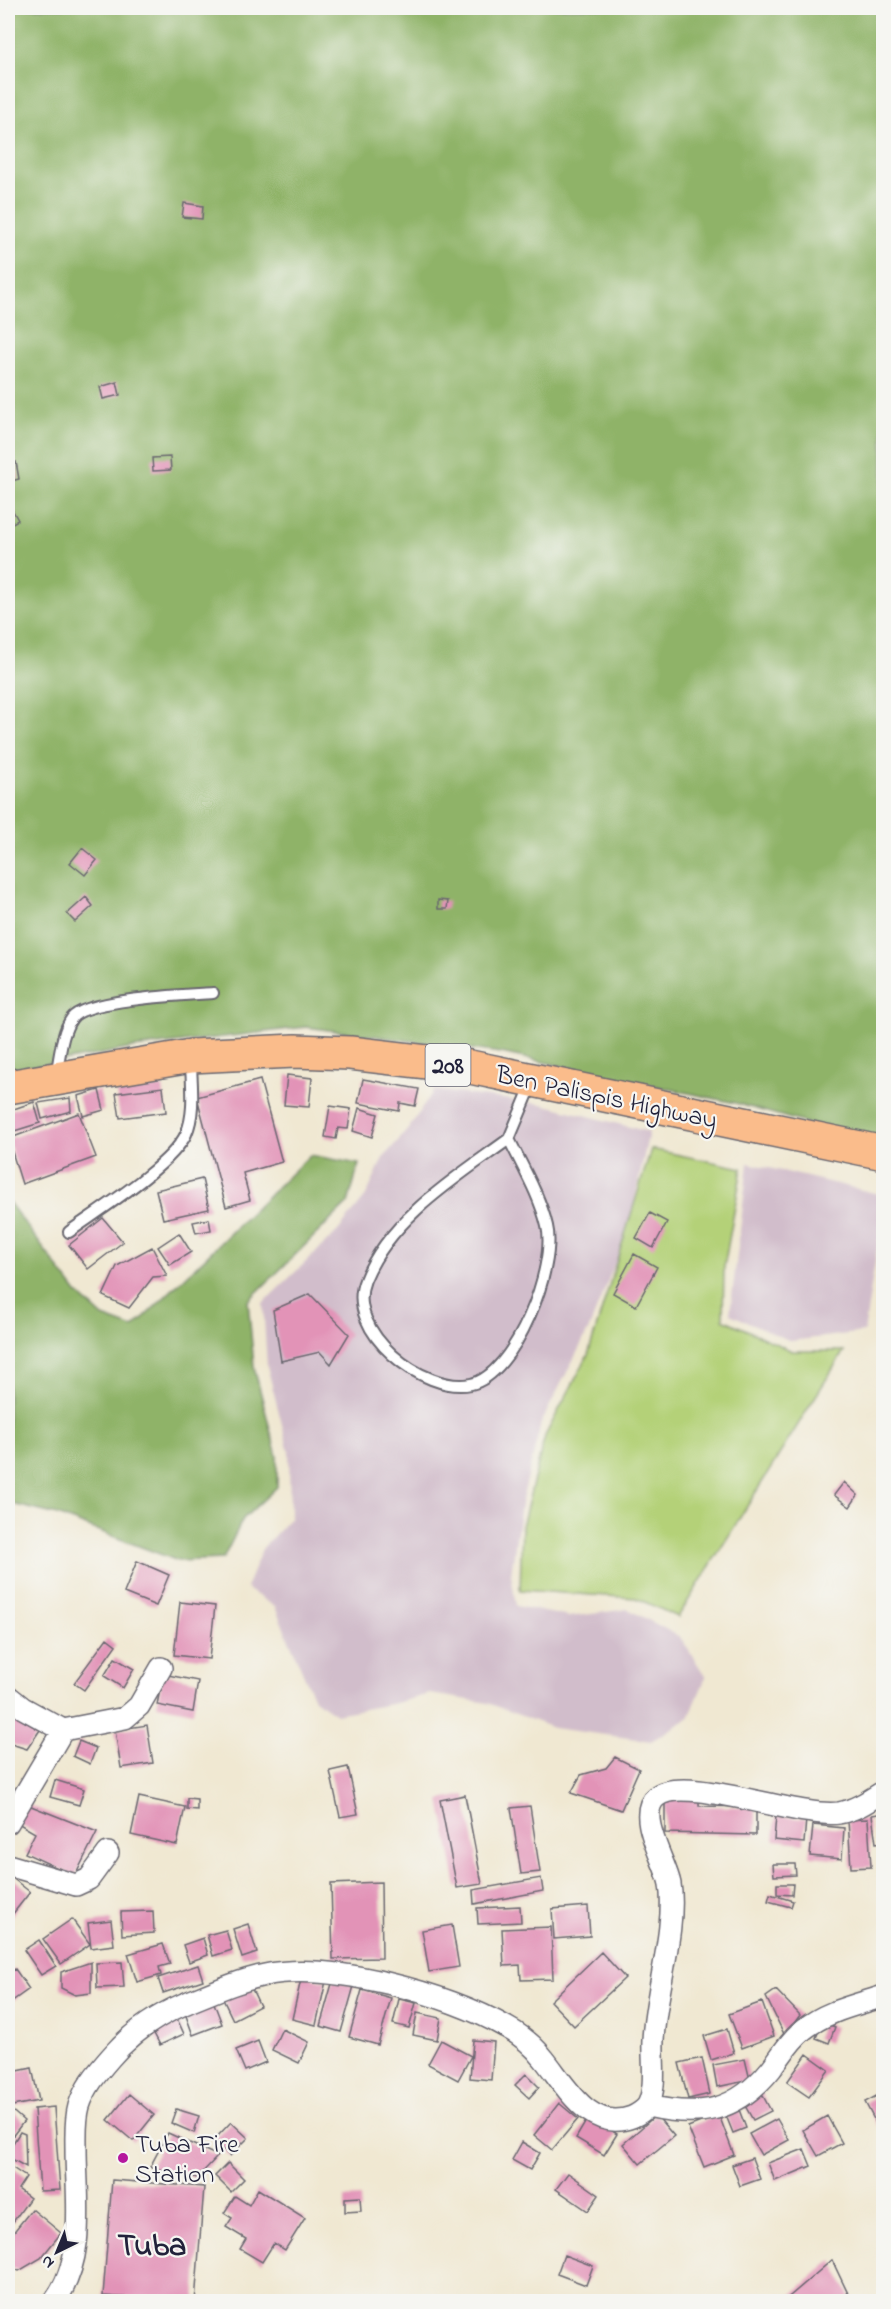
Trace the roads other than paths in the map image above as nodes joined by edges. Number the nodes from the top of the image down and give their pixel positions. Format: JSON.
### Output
{"nodes":[{"id":1,"x":213,"y":993,"type":"dead end"},
{"id":2,"x":191,"y":1056,"type":"junction"},
{"id":3,"x":55,"y":1079,"type":"junction"},
{"id":4,"x":534,"y":1080,"type":"junction"},
{"id":5,"x":8,"y":1087,"type":"edge"},
{"id":6,"x":508,"y":1139,"type":"junction"},
{"id":7,"x":884,"y":1153,"type":"edge"},
{"id":8,"x":69,"y":1232,"type":"dead end"},
{"id":9,"x":161,"y":1668,"type":"dead end"},
{"id":10,"x":8,"y":1696,"type":"edge"},
{"id":11,"x":63,"y":1730,"type":"junction"},
{"id":12,"x":884,"y":1791,"type":"edge"},
{"id":13,"x":8,"y":1823,"type":"edge"},
{"id":14,"x":108,"y":1853,"type":"dead end"},
{"id":15,"x":8,"y":1865,"type":"edge"},
{"id":16,"x":884,"y":1996,"type":"edge"},
{"id":17,"x":648,"y":2106,"type":"junction"},
{"id":18,"x":54,"y":2301,"type":"edge"}],
"edges":[{"from":1,"to":3,"type":"lane"},
{"from":2,"to":3,"type":"main road","name":"Ben Palispis Highway","number":"208"},
{"from":2,"to":4,"type":"main road","name":"Ben Palispis Highway","number":"208"},
{"from":2,"to":8,"type":"lane"},
{"from":3,"to":5,"type":"main road","name":"Ben Palispis Highway","number":"208"},
{"from":4,"to":6,"type":"lane"},
{"from":4,"to":7,"type":"main road","name":"Ben Palispis Highway","number":"208"},
{"from":6,"to":6,"type":"lane"},
{"from":9,"to":11,"type":"street"},
{"from":10,"to":11,"type":"street"},
{"from":11,"to":13,"type":"street"},
{"from":12,"to":17,"type":"street"},
{"from":14,"to":15,"type":"street"},
{"from":16,"to":17,"type":"street"},
{"from":17,"to":18,"type":"street"}]}
